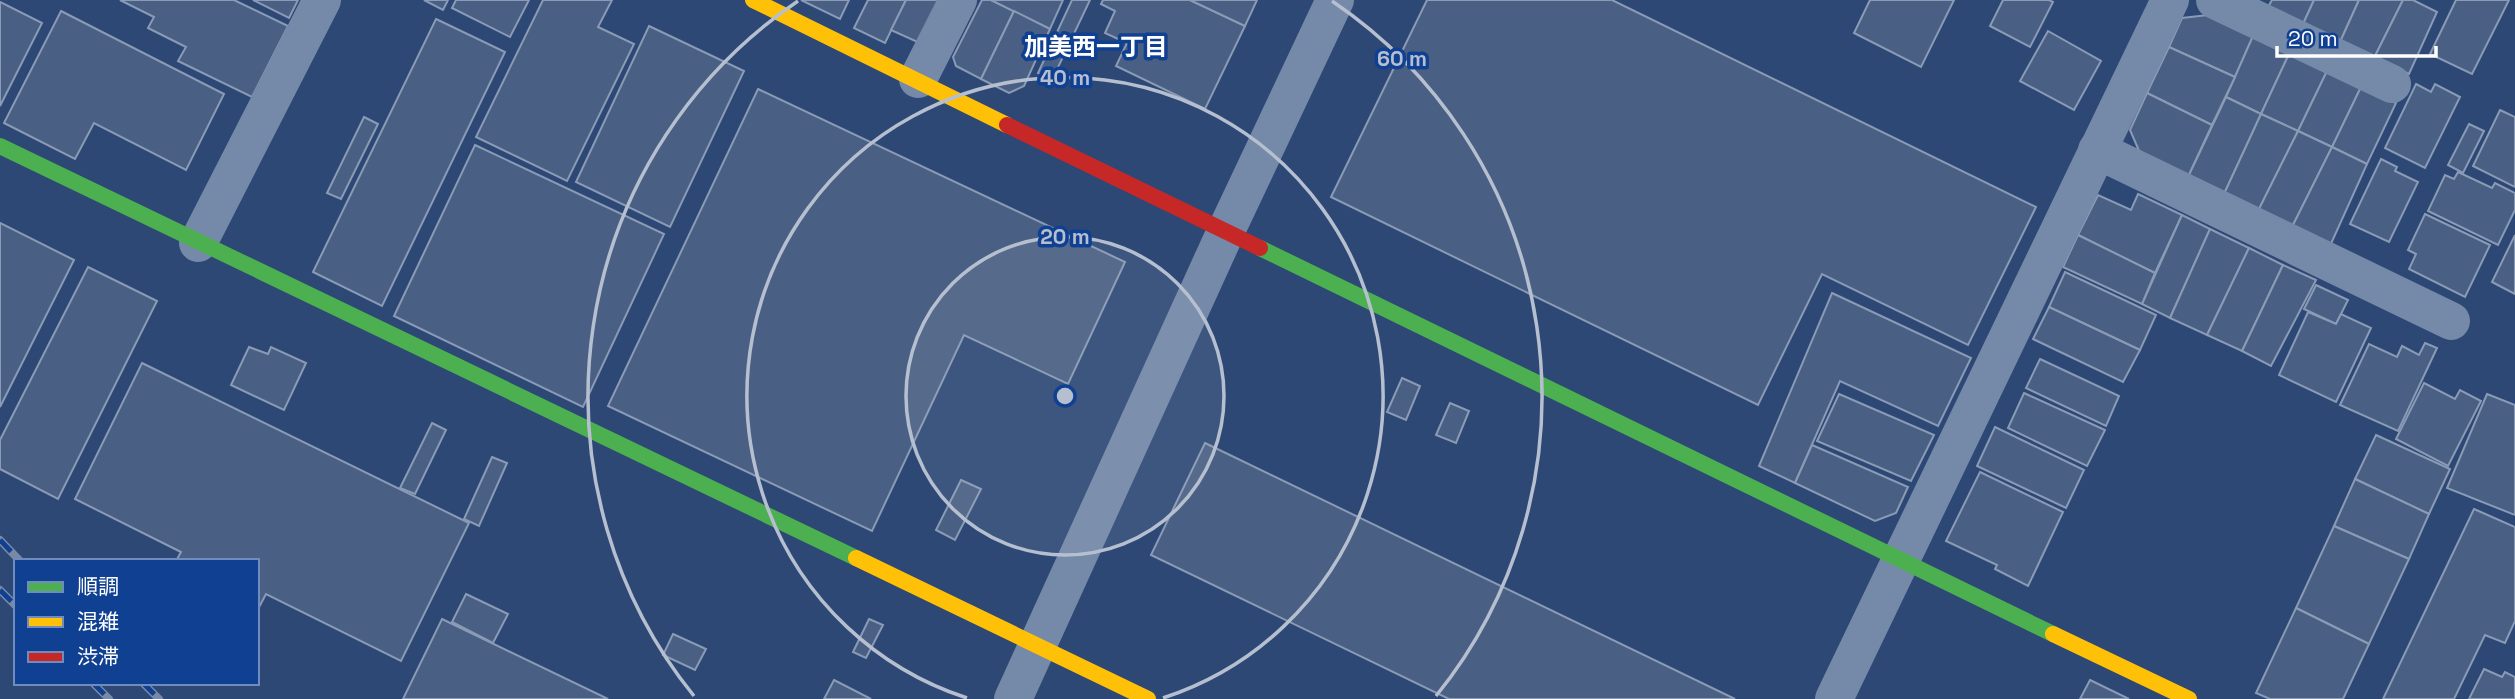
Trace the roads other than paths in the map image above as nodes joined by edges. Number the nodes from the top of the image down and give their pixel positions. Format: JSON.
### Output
{"nodes":[{"id":1,"x":322,"y":0,"type":"edge"},
{"id":2,"x":752,"y":0,"type":"edge"},
{"id":3,"x":958,"y":0,"type":"edge"},
{"id":4,"x":1335,"y":0,"type":"edge"},
{"id":5,"x":2170,"y":0,"type":"edge"},
{"id":6,"x":2215,"y":0,"type":"edge"},
{"id":7,"x":918,"y":79,"type":"junction"},
{"id":8,"x":2392,"y":85,"type":"dead end"},
{"id":9,"x":0,"y":146,"type":"edge"},
{"id":10,"x":2097,"y":150,"type":"junction"},
{"id":11,"x":1226,"y":231,"type":"junction"},
{"id":12,"x":198,"y":243,"type":"junction"},
{"id":13,"x":2451,"y":321,"type":"dead end"},
{"id":14,"x":1899,"y":561,"type":"junction"},
{"id":15,"x":1038,"y":646,"type":"junction"},
{"id":16,"x":1013,"y":699,"type":"edge"},
{"id":17,"x":1148,"y":699,"type":"edge"},
{"id":18,"x":1834,"y":699,"type":"edge"},
{"id":19,"x":2189,"y":699,"type":"edge"}],
"edges":[{"from":1,"to":12,"type":"street"},
{"from":2,"to":7,"type":"street"},
{"from":3,"to":7,"type":"street"},
{"from":4,"to":11,"type":"street"},
{"from":5,"to":10,"type":"street"},
{"from":6,"to":8,"type":"street"},
{"from":7,"to":11,"type":"street"},
{"from":9,"to":12,"type":"street"},
{"from":10,"to":13,"type":"street"},
{"from":10,"to":14,"type":"street"},
{"from":11,"to":14,"type":"street"},
{"from":11,"to":15,"type":"street"},
{"from":12,"to":15,"type":"street"},
{"from":14,"to":18,"type":"street"},
{"from":14,"to":19,"type":"street"},
{"from":15,"to":16,"type":"street"},
{"from":15,"to":17,"type":"street"}]}
